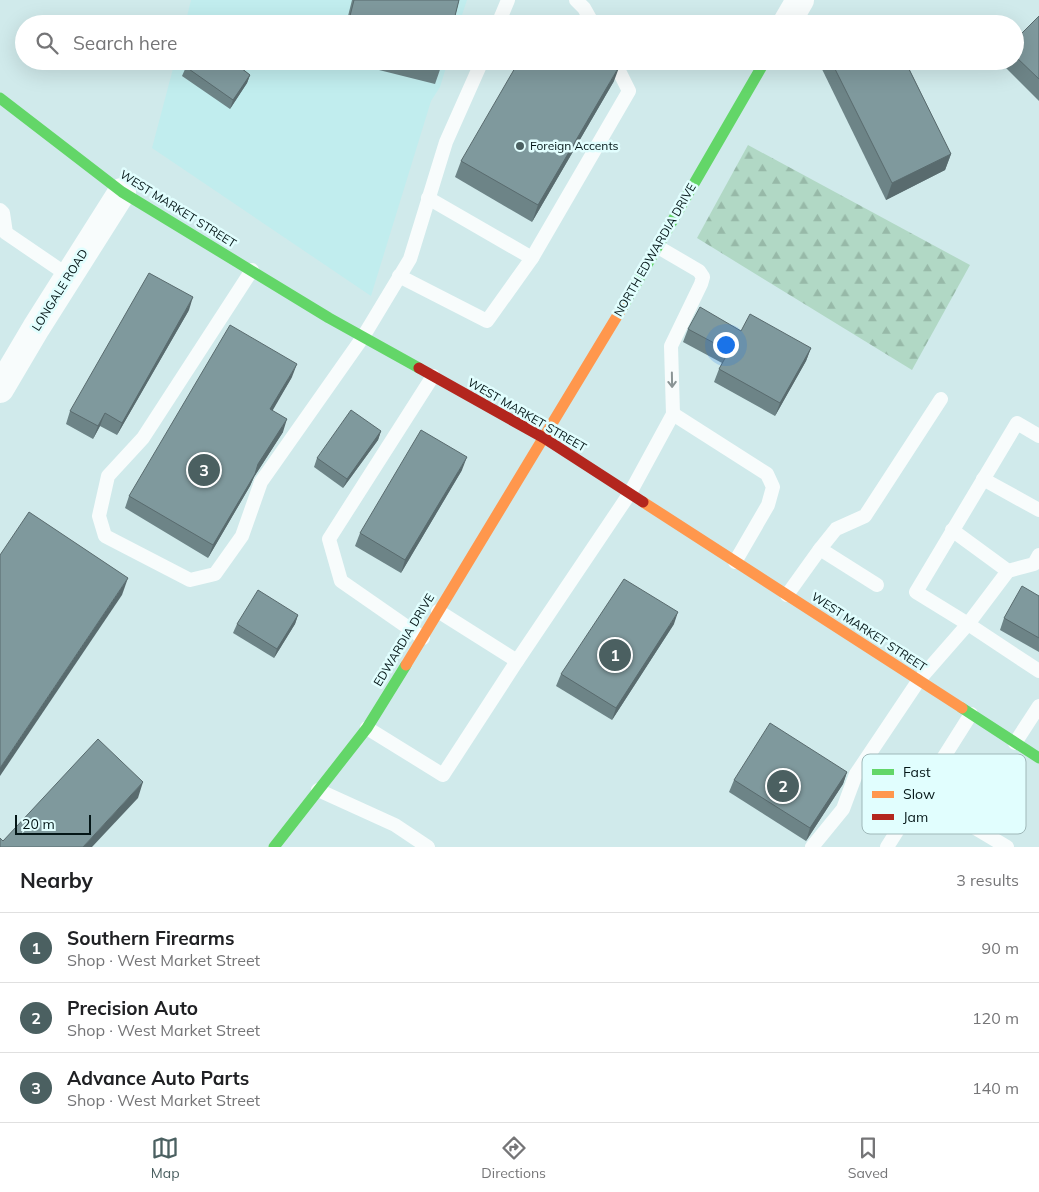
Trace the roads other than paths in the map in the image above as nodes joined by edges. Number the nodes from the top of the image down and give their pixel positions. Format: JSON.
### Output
{"nodes":[{"id":1,"x":508,"y":0,"type":"edge"},
{"id":2,"x":576,"y":0,"type":"edge"},
{"id":3,"x":800,"y":0,"type":"edge"},
{"id":4,"x":502,"y":15,"type":"edge"},
{"id":5,"x":588,"y":15,"type":"edge"},
{"id":6,"x":791,"y":15,"type":"edge"},
{"id":7,"x":478,"y":70,"type":"edge"},
{"id":8,"x":618,"y":70,"type":"edge"},
{"id":9,"x":760,"y":70,"type":"edge"},
{"id":10,"x":0,"y":98,"type":"edge"},
{"id":11,"x":122,"y":192,"type":"junction"},
{"id":12,"x":428,"y":198,"type":"junction"},
{"id":13,"x":0,"y":210,"type":"edge"},
{"id":14,"x":3,"y":235,"type":"edge"},
{"id":15,"x":658,"y":247,"type":"junction"},
{"id":16,"x":532,"y":258,"type":"junction"},
{"id":17,"x":252,"y":270,"type":"junction"},
{"id":18,"x":69,"y":276,"type":"junction"},
{"id":19,"x":399,"y":276,"type":"junction"},
{"id":20,"x":363,"y":337,"type":"junction"},
{"id":21,"x":433,"y":376,"type":"junction"},
{"id":22,"x":0,"y":389,"type":"edge"},
{"id":23,"x":941,"y":399,"type":"dead end"},
{"id":24,"x":672,"y":414,"type":"junction"},
{"id":25,"x":1039,"y":436,"type":"edge"},
{"id":26,"x":544,"y":438,"type":"junction"},
{"id":27,"x":983,"y":479,"type":"junction"},
{"id":28,"x":630,"y":494,"type":"junction"},
{"id":29,"x":1039,"y":510,"type":"edge"},
{"id":30,"x":952,"y":530,"type":"junction"},
{"id":31,"x":820,"y":549,"type":"junction"},
{"id":32,"x":1039,"y":555,"type":"edge"},
{"id":33,"x":735,"y":562,"type":"junction"},
{"id":34,"x":1008,"y":571,"type":"junction"},
{"id":35,"x":877,"y":585,"type":"dead end"},
{"id":36,"x":787,"y":595,"type":"junction"},
{"id":37,"x":438,"y":611,"type":"junction"},
{"id":38,"x":968,"y":624,"type":"junction"},
{"id":39,"x":423,"y":638,"type":"junction"},
{"id":40,"x":517,"y":661,"type":"junction"},
{"id":41,"x":1039,"y":671,"type":"edge"},
{"id":42,"x":919,"y":680,"type":"junction"},
{"id":43,"x":1039,"y":706,"type":"edge"},
{"id":44,"x":971,"y":714,"type":"junction"},
{"id":45,"x":366,"y":728,"type":"junction"},
{"id":46,"x":1015,"y":743,"type":"junction"},
{"id":47,"x":869,"y":754,"type":"edge"},
{"id":48,"x":946,"y":754,"type":"edge"},
{"id":49,"x":1039,"y":758,"type":"edge"},
{"id":50,"x":862,"y":765,"type":"edge"},
{"id":51,"x":318,"y":790,"type":"junction"},
{"id":52,"x":895,"y":834,"type":"edge"},
{"id":53,"x":985,"y":834,"type":"edge"},
{"id":54,"x":274,"y":847,"type":"edge"},
{"id":55,"x":428,"y":847,"type":"edge"},
{"id":56,"x":812,"y":847,"type":"edge"},
{"id":57,"x":887,"y":847,"type":"edge"},
{"id":58,"x":1007,"y":847,"type":"edge"}],
"edges":[{"from":1,"to":4,"type":"lane"},
{"from":2,"to":5,"type":"lane"},
{"from":3,"to":6,"type":"street"},
{"from":7,"to":12,"type":"lane"},
{"from":8,"to":16,"type":"lane"},
{"from":9,"to":15,"type":"main road","name":"NORTH EDWARDIA DRIVE"},
{"from":10,"to":11,"type":"main road","name":"WEST MARKET STREET"},
{"from":11,"to":17,"type":"main road","name":"WEST MARKET STREET"},
{"from":11,"to":18,"type":"street","name":"LONGALE ROAD"},
{"from":12,"to":16,"type":"lane"},
{"from":12,"to":19,"type":"lane"},
{"from":13,"to":14,"type":"lane"},
{"from":14,"to":18,"type":"lane"},
{"from":15,"to":24,"type":"lane","one_way":true},
{"from":15,"to":26,"type":"main road","name":"NORTH EDWARDIA DRIVE"},
{"from":16,"to":19,"type":"lane"},
{"from":17,"to":20,"type":"main road","name":"WEST MARKET STREET"},
{"from":17,"to":20,"type":"lane"},
{"from":18,"to":22,"type":"street","name":"LONGALE ROAD"},
{"from":19,"to":20,"type":"lane"},
{"from":20,"to":21,"type":"main road","name":"WEST MARKET STREET"},
{"from":21,"to":26,"type":"main road","name":"WEST MARKET STREET"},
{"from":21,"to":39,"type":"lane"},
{"from":23,"to":31,"type":"lane"},
{"from":24,"to":28,"type":"lane"},
{"from":24,"to":33,"type":"lane"},
{"from":25,"to":27,"type":"lane"},
{"from":26,"to":28,"type":"main road","name":"WEST MARKET STREET"},
{"from":26,"to":37,"type":"main road","name":"EDWARDIA DRIVE"},
{"from":27,"to":29,"type":"lane"},
{"from":27,"to":30,"type":"lane"},
{"from":28,"to":33,"type":"main road","name":"WEST MARKET STREET"},
{"from":28,"to":40,"type":"lane"},
{"from":30,"to":34,"type":"lane"},
{"from":30,"to":38,"type":"lane"},
{"from":31,"to":35,"type":"lane"},
{"from":31,"to":36,"type":"lane"},
{"from":32,"to":34,"type":"lane"},
{"from":33,"to":36,"type":"main road","name":"WEST MARKET STREET"},
{"from":34,"to":38,"type":"lane"},
{"from":36,"to":42,"type":"main road","name":"WEST MARKET STREET"},
{"from":37,"to":39,"type":"main road","name":"EDWARDIA DRIVE"},
{"from":37,"to":40,"type":"lane"},
{"from":38,"to":41,"type":"lane"},
{"from":38,"to":42,"type":"lane"},
{"from":39,"to":45,"type":"main road","name":"EDWARDIA DRIVE"},
{"from":40,"to":45,"type":"lane"},
{"from":42,"to":44,"type":"main road","name":"WEST MARKET STREET"},
{"from":42,"to":47,"type":"lane"},
{"from":43,"to":46,"type":"lane"},
{"from":44,"to":46,"type":"main road","name":"WEST MARKET STREET"},
{"from":44,"to":48,"type":"lane"},
{"from":45,"to":51,"type":"main road","name":"EDWARDIA DRIVE"},
{"from":46,"to":49,"type":"main road","name":"WEST MARKET STREET"},
{"from":50,"to":56,"type":"lane"},
{"from":51,"to":54,"type":"main road","name":"EDWARDIA DRIVE"},
{"from":51,"to":55,"type":"lane"},
{"from":52,"to":57,"type":"lane"},
{"from":53,"to":58,"type":"lane"}]}
